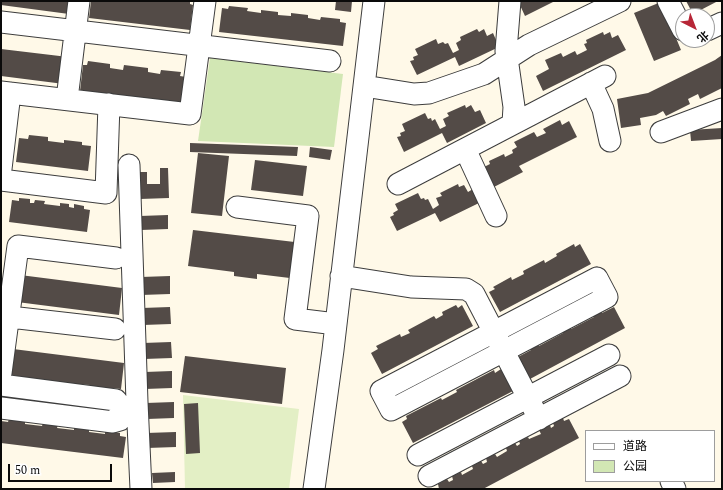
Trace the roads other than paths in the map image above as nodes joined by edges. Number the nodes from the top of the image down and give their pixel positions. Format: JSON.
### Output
{"nodes":[{"id":1,"x":79,"y":1,"type":"edge"},
{"id":2,"x":205,"y":1,"type":"edge"},
{"id":3,"x":374,"y":1,"type":"edge"},
{"id":4,"x":510,"y":1,"type":"edge"},
{"id":5,"x":620,"y":1,"type":"edge"},
{"id":6,"x":668,"y":1,"type":"edge"},
{"id":7,"x":675,"y":15,"type":"edge"},
{"id":8,"x":1,"y":22,"type":"edge"},
{"id":9,"x":76,"y":31,"type":"junction"},
{"id":10,"x":199,"y":45,"type":"junction"},
{"id":11,"x":507,"y":60,"type":"junction"},
{"id":12,"x":330,"y":61,"type":"dead end"},
{"id":13,"x":364,"y":86,"type":"junction"},
{"id":14,"x":6,"y":92,"type":"edge"},
{"id":15,"x":67,"y":99,"type":"junction"},
{"id":16,"x":109,"y":104,"type":"junction"},
{"id":17,"x":722,"y":108,"type":"edge"},
{"id":18,"x":514,"y":123,"type":"junction"},
{"id":19,"x":660,"y":132,"type":"dead end"},
{"id":20,"x":610,"y":140,"type":"dead end"},
{"id":21,"x":465,"y":149,"type":"junction"},
{"id":22,"x":129,"y":166,"type":"dead end"},
{"id":23,"x":1,"y":169,"type":"edge"},
{"id":24,"x":1,"y":180,"type":"edge"},
{"id":25,"x":398,"y":184,"type":"dead end"},
{"id":26,"x":237,"y":208,"type":"dead end"},
{"id":27,"x":496,"y":216,"type":"dead end"},
{"id":28,"x":116,"y":258,"type":"dead end"},
{"id":29,"x":341,"y":276,"type":"junction"},
{"id":30,"x":5,"y":316,"type":"edge"},
{"id":31,"x":336,"y":324,"type":"junction"},
{"id":32,"x":115,"y":329,"type":"dead end"},
{"id":33,"x":494,"y":332,"type":"junction"},
{"id":34,"x":504,"y":351,"type":"junction"},
{"id":35,"x":609,"y":355,"type":"dead end"},
{"id":36,"x":1,"y":372,"type":"edge"},
{"id":37,"x":620,"y":376,"type":"dead end"},
{"id":38,"x":1,"y":385,"type":"edge"},
{"id":39,"x":528,"y":398,"type":"junction"},
{"id":40,"x":1,"y":408,"type":"edge"},
{"id":41,"x":539,"y":419,"type":"junction"},
{"id":42,"x":418,"y":455,"type":"dead end"},
{"id":43,"x":429,"y":476,"type":"dead end"},
{"id":44,"x":141,"y":489,"type":"edge"},
{"id":45,"x":314,"y":489,"type":"edge"}],
"edges":[{"from":1,"to":9,"type":"street"},
{"from":2,"to":10,"type":"street"},
{"from":3,"to":13,"type":"street"},
{"from":4,"to":11,"type":"street"},
{"from":5,"to":11,"type":"street"},
{"from":6,"to":7,"type":"street"},
{"from":8,"to":9,"type":"street"},
{"from":9,"to":10,"type":"street"},
{"from":9,"to":15,"type":"street"},
{"from":10,"to":12,"type":"street"},
{"from":10,"to":16,"type":"street"},
{"from":11,"to":13,"type":"street"},
{"from":11,"to":18,"type":"street"},
{"from":13,"to":29,"type":"street"},
{"from":14,"to":15,"type":"street"},
{"from":14,"to":23,"type":"street"},
{"from":15,"to":16,"type":"street"},
{"from":16,"to":24,"type":"street"},
{"from":17,"to":19,"type":"street"},
{"from":18,"to":20,"type":"street"},
{"from":18,"to":21,"type":"street"},
{"from":21,"to":25,"type":"street"},
{"from":21,"to":27,"type":"street"},
{"from":22,"to":44,"type":"street"},
{"from":26,"to":31,"type":"street"},
{"from":28,"to":30,"type":"street"},
{"from":29,"to":31,"type":"street"},
{"from":29,"to":33,"type":"street"},
{"from":30,"to":32,"type":"street"},
{"from":30,"to":36,"type":"street"},
{"from":31,"to":45,"type":"street"},
{"from":33,"to":34,"type":"street"},
{"from":33,"to":34,"type":"street"},
{"from":33,"to":34,"type":"street"},
{"from":34,"to":39,"type":"street"},
{"from":35,"to":39,"type":"street"},
{"from":37,"to":41,"type":"street"},
{"from":38,"to":40,"type":"street"},
{"from":39,"to":41,"type":"street"},
{"from":39,"to":42,"type":"street"},
{"from":41,"to":43,"type":"street"}]}
